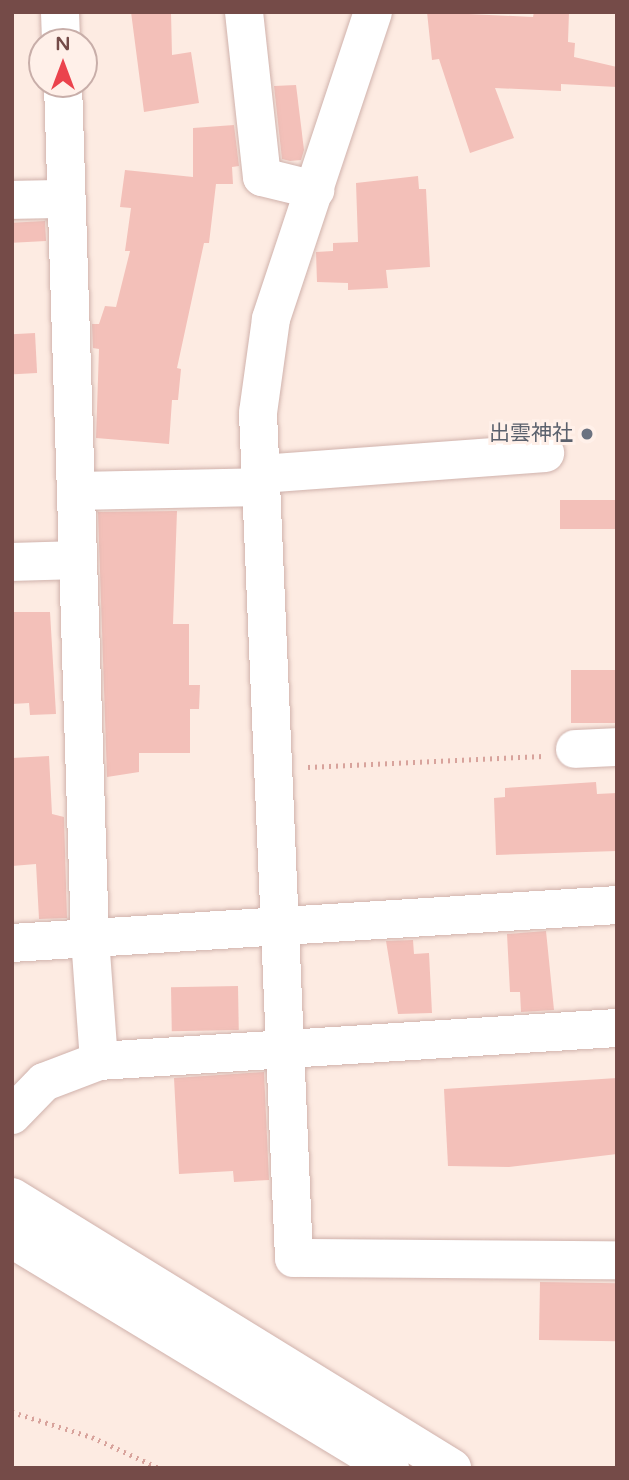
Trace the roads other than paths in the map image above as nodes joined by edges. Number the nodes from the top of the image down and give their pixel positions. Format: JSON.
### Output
{"nodes":[{"id":1,"x":244,"y":12,"type":"edge"},
{"id":2,"x":373,"y":12,"type":"edge"},
{"id":3,"x":63,"y":98,"type":"edge"},
{"id":4,"x":315,"y":190,"type":"junction"},
{"id":5,"x":12,"y":200,"type":"edge"},
{"id":6,"x":66,"y":200,"type":"junction"},
{"id":7,"x":545,"y":453,"type":"dead end"},
{"id":8,"x":261,"y":481,"type":"junction"},
{"id":9,"x":76,"y":491,"type":"junction"},
{"id":10,"x":78,"y":560,"type":"junction"},
{"id":11,"x":12,"y":562,"type":"edge"},
{"id":12,"x":617,"y":747,"type":"edge"},
{"id":13,"x":575,"y":749,"type":"road end"},
{"id":14,"x":617,"y":905,"type":"edge"},
{"id":15,"x":277,"y":928,"type":"junction"},
{"id":16,"x":90,"y":938,"type":"junction"},
{"id":17,"x":12,"y":943,"type":"edge"},
{"id":18,"x":617,"y":1028,"type":"edge"},
{"id":19,"x":282,"y":1048,"type":"junction"},
{"id":20,"x":99,"y":1061,"type":"junction"},
{"id":21,"x":12,"y":1115,"type":"edge"},
{"id":22,"x":12,"y":1196,"type":"edge"},
{"id":23,"x":12,"y":1239,"type":"edge"},
{"id":24,"x":617,"y":1260,"type":"edge"},
{"id":25,"x":390,"y":1468,"type":"edge"},
{"id":26,"x":452,"y":1468,"type":"edge"}],
"edges":[{"from":1,"to":4,"type":"street"},
{"from":2,"to":4,"type":"street"},
{"from":3,"to":6,"type":"street"},
{"from":4,"to":8,"type":"street"},
{"from":5,"to":6,"type":"street"},
{"from":6,"to":9,"type":"street"},
{"from":7,"to":8,"type":"street"},
{"from":8,"to":9,"type":"street"},
{"from":8,"to":15,"type":"street"},
{"from":9,"to":10,"type":"street"},
{"from":10,"to":11,"type":"street"},
{"from":10,"to":16,"type":"street"},
{"from":12,"to":13,"type":"street"},
{"from":14,"to":15,"type":"street"},
{"from":15,"to":16,"type":"street"},
{"from":15,"to":19,"type":"street"},
{"from":16,"to":17,"type":"street"},
{"from":16,"to":20,"type":"street"},
{"from":18,"to":19,"type":"street"},
{"from":19,"to":20,"type":"street"},
{"from":19,"to":24,"type":"street"},
{"from":20,"to":21,"type":"street"},
{"from":22,"to":26,"type":"street"},
{"from":23,"to":25,"type":"street"}]}
